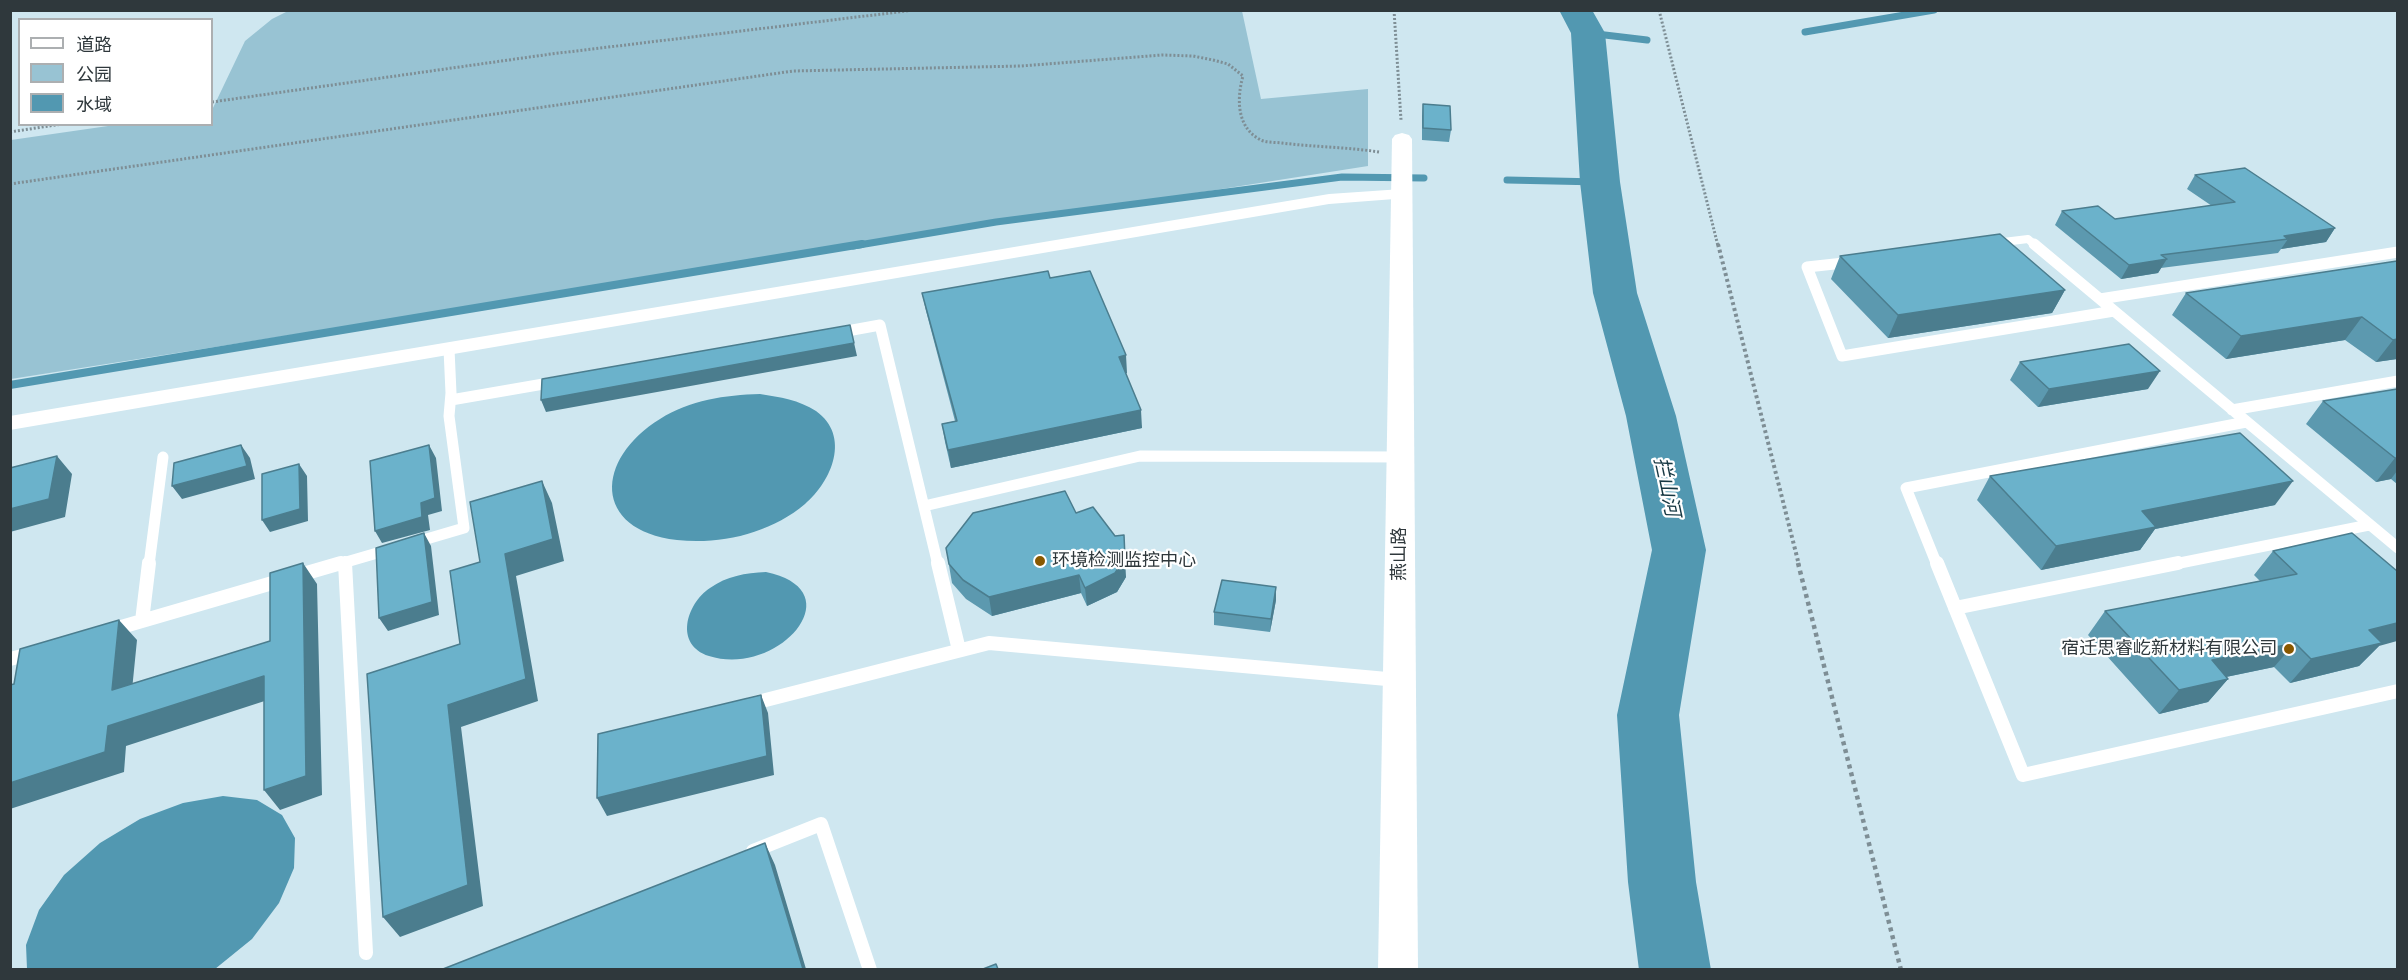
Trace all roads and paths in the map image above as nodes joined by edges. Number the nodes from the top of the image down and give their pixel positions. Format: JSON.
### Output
{"nodes":[{"id":1,"x":915,"y":10,"type":"edge"},
{"id":2,"x":1394,"y":10,"type":"edge"},
{"id":3,"x":1659,"y":10,"type":"edge"},
{"id":4,"x":213,"y":102,"type":"edge"},
{"id":5,"x":49,"y":126,"type":"edge"},
{"id":6,"x":10,"y":132,"type":"edge"},
{"id":7,"x":1402,"y":169,"type":"junction"},
{"id":8,"x":10,"y":184,"type":"edge"},
{"id":9,"x":1981,"y":245,"type":"edge"},
{"id":10,"x":2397,"y":252,"type":"edge"},
{"id":11,"x":1865,"y":260,"type":"edge"},
{"id":12,"x":2100,"y":299,"type":"junction"},
{"id":13,"x":2114,"y":311,"type":"junction"},
{"id":14,"x":822,"y":335,"type":"edge"},
{"id":15,"x":449,"y":349,"type":"junction"},
{"id":16,"x":567,"y":380,"type":"edge"},
{"id":17,"x":2397,"y":381,"type":"edge"},
{"id":18,"x":451,"y":400,"type":"junction"},
{"id":19,"x":2232,"y":410,"type":"junction"},
{"id":20,"x":2246,"y":422,"type":"junction"},
{"id":21,"x":10,"y":423,"type":"edge"},
{"id":22,"x":1400,"y":457,"type":"junction"},
{"id":23,"x":163,"y":458,"type":"dead end"},
{"id":24,"x":924,"y":506,"type":"junction"},
{"id":25,"x":2369,"y":525,"type":"junction"},
{"id":26,"x":2396,"y":545,"type":"edge"},
{"id":27,"x":345,"y":563,"type":"junction"},
{"id":28,"x":1955,"y":608,"type":"junction"},
{"id":29,"x":142,"y":621,"type":"junction"},
{"id":30,"x":98,"y":634,"type":"edge"},
{"id":31,"x":43,"y":650,"type":"edge"},
{"id":32,"x":959,"y":650,"type":"junction"},
{"id":33,"x":10,"y":659,"type":"edge"},
{"id":34,"x":1399,"y":680,"type":"junction"},
{"id":35,"x":2397,"y":691,"type":"edge"},
{"id":36,"x":731,"y":709,"type":"edge"},
{"id":37,"x":743,"y":855,"type":"edge"},
{"id":38,"x":366,"y":952,"type":"dead end"},
{"id":39,"x":870,"y":969,"type":"edge"},
{"id":40,"x":1398,"y":969,"type":"edge"},
{"id":41,"x":1901,"y":969,"type":"edge"}],
"edges":[{"from":1,"to":4,"type":"path"},
{"from":2,"to":7,"type":"path"},
{"from":3,"to":41,"type":"path"},
{"from":5,"to":6,"type":"path"},
{"from":7,"to":8,"type":"path"},
{"from":7,"to":15,"type":"street"},
{"from":7,"to":22,"type":"street","name":"燕山路"},
{"from":9,"to":12,"type":"lane"},
{"from":10,"to":12,"type":"lane"},
{"from":11,"to":13,"type":"lane"},
{"from":12,"to":13,"type":"lane"},
{"from":13,"to":19,"type":"lane"},
{"from":14,"to":24,"type":"lane"},
{"from":15,"to":18,"type":"lane"},
{"from":15,"to":21,"type":"street"},
{"from":16,"to":18,"type":"lane"},
{"from":17,"to":19,"type":"lane"},
{"from":18,"to":27,"type":"lane"},
{"from":19,"to":20,"type":"lane"},
{"from":20,"to":25,"type":"lane"},
{"from":20,"to":28,"type":"lane"},
{"from":22,"to":24,"type":"lane"},
{"from":22,"to":34,"type":"street","name":"燕山路"},
{"from":23,"to":29,"type":"lane"},
{"from":24,"to":32,"type":"lane"},
{"from":25,"to":26,"type":"lane"},
{"from":25,"to":28,"type":"lane"},
{"from":27,"to":29,"type":"lane"},
{"from":27,"to":38,"type":"lane"},
{"from":28,"to":35,"type":"lane"},
{"from":29,"to":30,"type":"lane"},
{"from":31,"to":33,"type":"lane"},
{"from":32,"to":34,"type":"lane"},
{"from":32,"to":36,"type":"lane"},
{"from":34,"to":40,"type":"street","name":"燕山路"},
{"from":37,"to":39,"type":"lane"}]}
